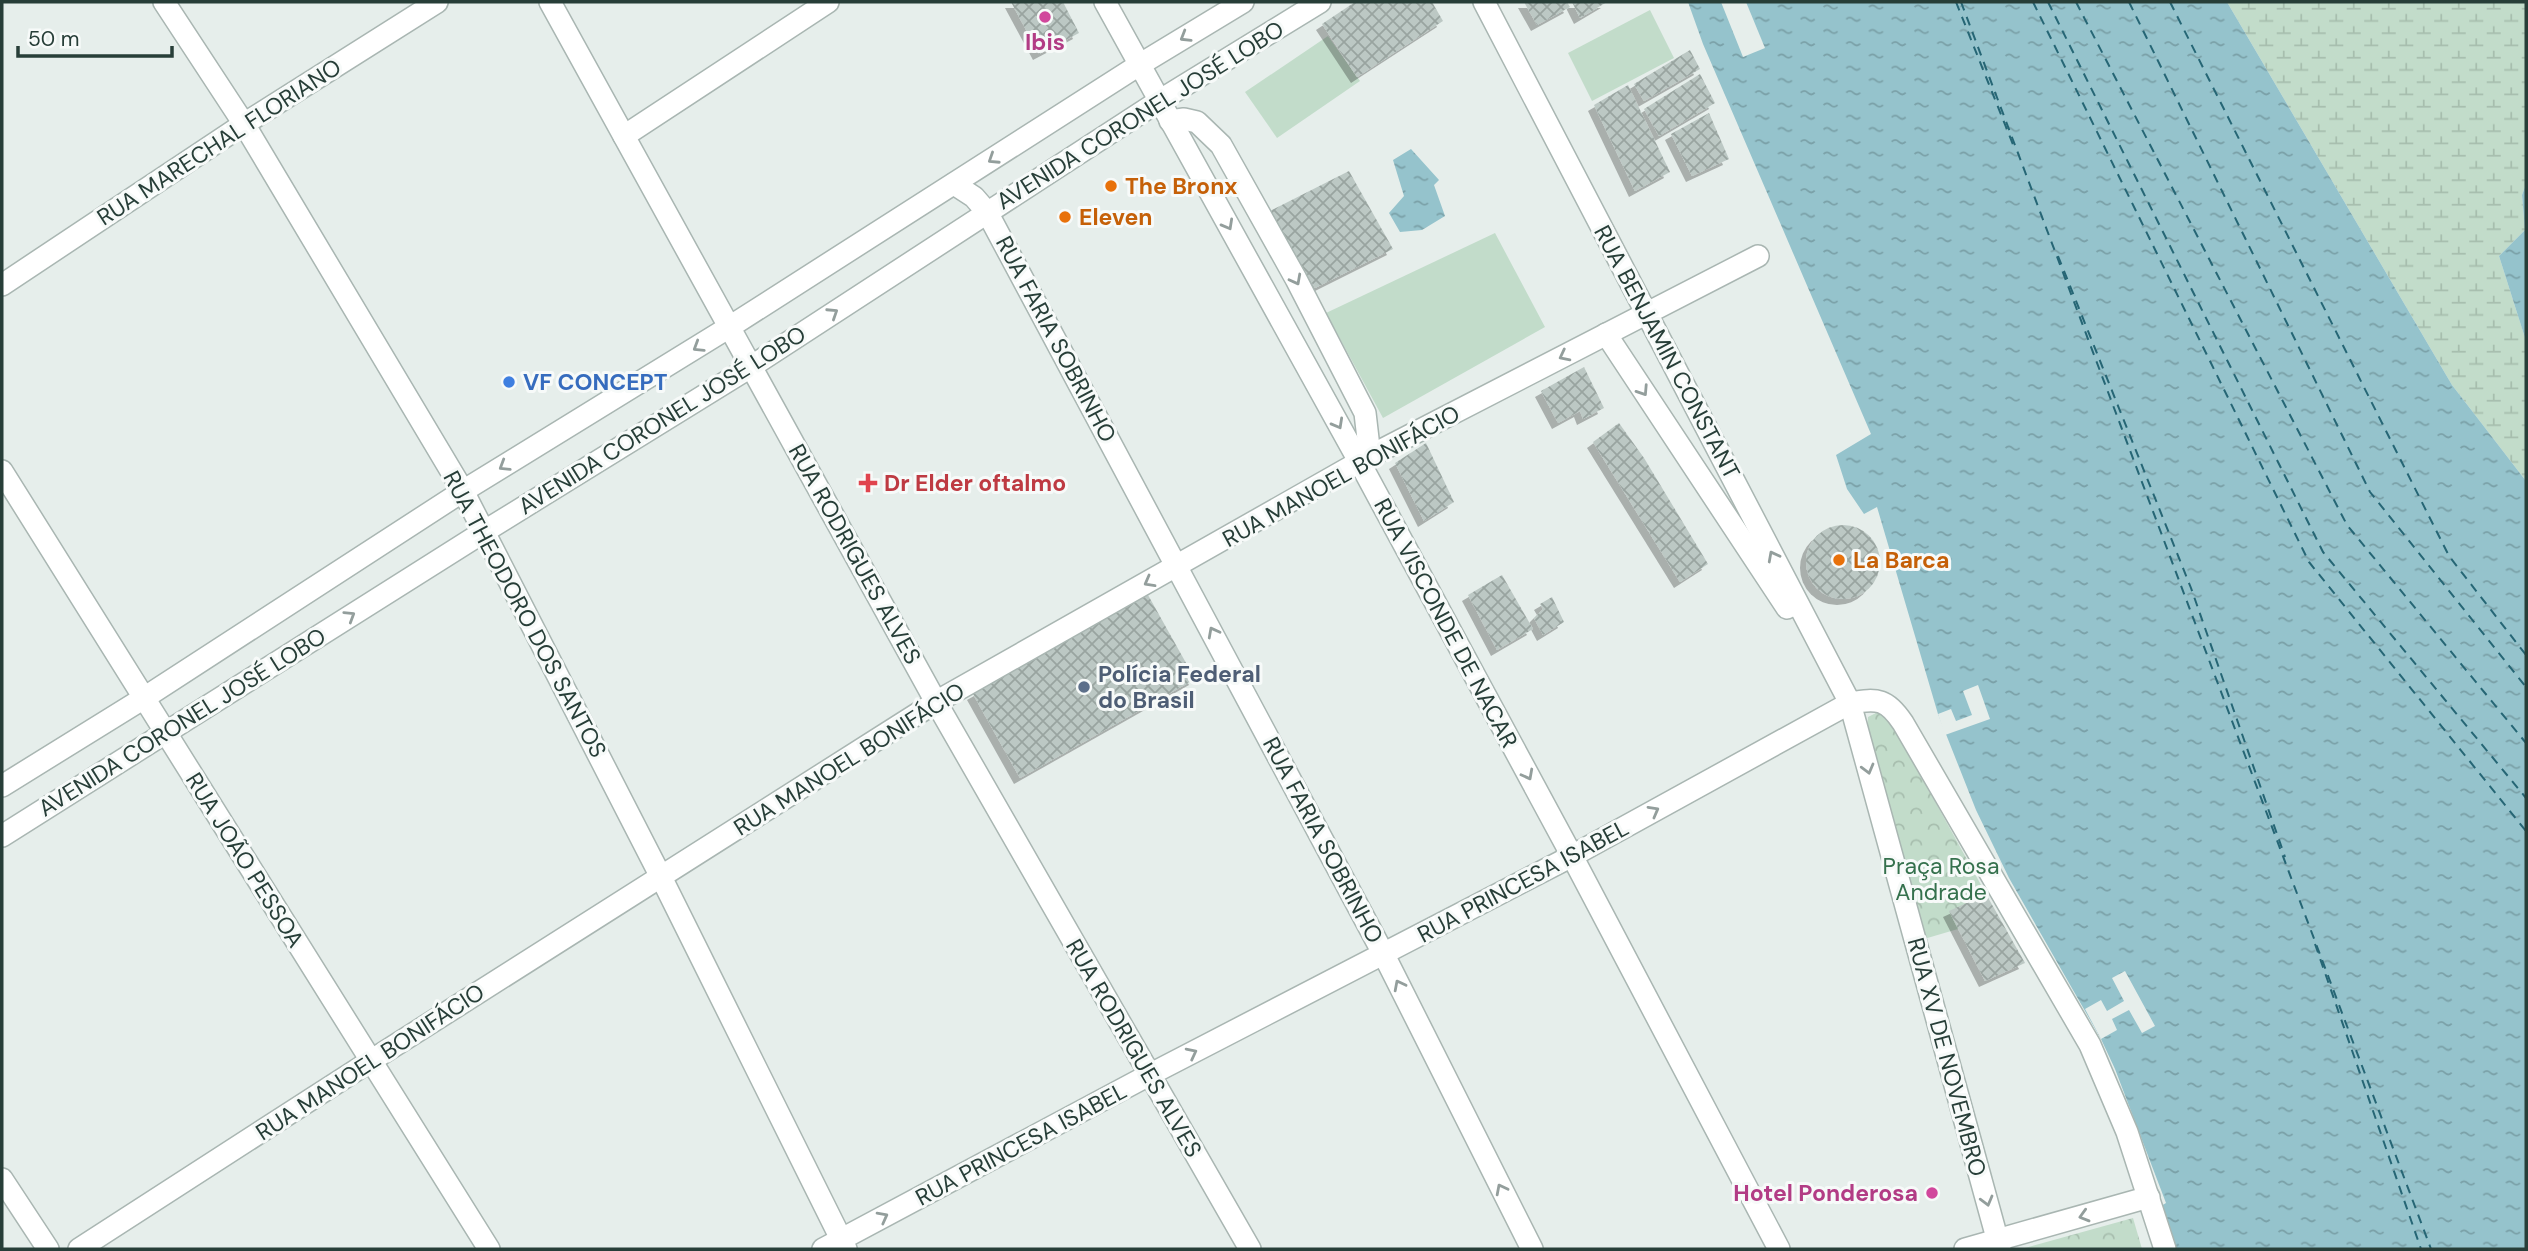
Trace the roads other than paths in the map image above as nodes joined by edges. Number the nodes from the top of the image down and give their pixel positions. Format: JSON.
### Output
{"nodes":[{"id":1,"x":164,"y":2,"type":"edge"},
{"id":2,"x":437,"y":2,"type":"edge"},
{"id":3,"x":550,"y":2,"type":"edge"},
{"id":4,"x":828,"y":2,"type":"edge"},
{"id":5,"x":1105,"y":2,"type":"edge"},
{"id":6,"x":1243,"y":2,"type":"edge"},
{"id":7,"x":1320,"y":2,"type":"edge"},
{"id":8,"x":1484,"y":2,"type":"edge"},
{"id":9,"x":1139,"y":65,"type":"junction"},
{"id":10,"x":1159,"y":101,"type":"junction"},
{"id":11,"x":1170,"y":121,"type":"junction"},
{"id":12,"x":244,"y":124,"type":"junction"},
{"id":13,"x":624,"y":136,"type":"junction"},
{"id":14,"x":954,"y":184,"type":"junction"},
{"id":15,"x":987,"y":212,"type":"junction"},
{"id":16,"x":1758,"y":256,"type":"dead end"},
{"id":17,"x":2,"y":285,"type":"edge"},
{"id":18,"x":1646,"y":313,"type":"junction"},
{"id":19,"x":731,"y":326,"type":"junction"},
{"id":20,"x":1606,"y":334,"type":"junction"},
{"id":21,"x":752,"y":366,"type":"junction"},
{"id":22,"x":1365,"y":460,"type":"junction"},
{"id":23,"x":4,"y":479,"type":"edge"},
{"id":24,"x":463,"y":491,"type":"junction"},
{"id":25,"x":485,"y":531,"type":"junction"},
{"id":26,"x":1178,"y":566,"type":"junction"},
{"id":27,"x":144,"y":698,"type":"junction"},
{"id":28,"x":936,"y":702,"type":"junction"},
{"id":29,"x":1850,"y":703,"type":"junction"},
{"id":30,"x":165,"y":733,"type":"junction"},
{"id":31,"x":2,"y":786,"type":"edge"},
{"id":32,"x":2,"y":836,"type":"edge"},
{"id":33,"x":1573,"y":856,"type":"junction"},
{"id":34,"x":661,"y":877,"type":"junction"},
{"id":35,"x":1384,"y":955,"type":"junction"},
{"id":36,"x":372,"y":1060,"type":"junction"},
{"id":37,"x":1149,"y":1075,"type":"junction"},
{"id":38,"x":2,"y":1179,"type":"edge"},
{"id":39,"x":2149,"y":1197,"type":"junction"},
{"id":40,"x":1999,"y":1245,"type":"edge"},
{"id":41,"x":836,"y":1246,"type":"edge"},
{"id":42,"x":48,"y":1249,"type":"edge"},
{"id":43,"x":79,"y":1249,"type":"edge"},
{"id":44,"x":489,"y":1249,"type":"edge"},
{"id":45,"x":1250,"y":1249,"type":"edge"},
{"id":46,"x":1532,"y":1249,"type":"edge"},
{"id":47,"x":1779,"y":1249,"type":"edge"},
{"id":48,"x":1965,"y":1249,"type":"edge"},
{"id":49,"x":2165,"y":1249,"type":"edge"}],
"edges":[{"from":1,"to":12,"type":"street","name":"RUA THEODORO DOS SANTOS"},
{"from":2,"to":12,"type":"street","name":"RUA MARECHAL FLORIANO"},
{"from":3,"to":13,"type":"street","name":"RUA RODRIGUES ALVES"},
{"from":4,"to":13,"type":"street"},
{"from":5,"to":9,"type":"street","name":"RUA VISCONDE DE NACAR"},
{"from":6,"to":9,"type":"street","name":"AVENIDA CORONEL JOSÉ LOBO","one_way":true},
{"from":7,"to":10,"type":"street","name":"AVENIDA CORONEL JOSÉ LOBO"},
{"from":8,"to":18,"type":"street","name":"RUA BENJAMIN CONSTANT"},
{"from":9,"to":10,"type":"street","name":"RUA VISCONDE DE NACAR"},
{"from":9,"to":14,"type":"street","name":"AVENIDA CORONEL JOSÉ LOBO","one_way":true},
{"from":10,"to":11,"type":"street","name":"RUA VISCONDE DE NACAR"},
{"from":10,"to":15,"type":"street","name":"AVENIDA CORONEL JOSÉ LOBO"},
{"from":11,"to":22,"type":"street","name":"RUA VISCONDE DE NACAR","one_way":true},
{"from":11,"to":22,"type":"street","one_way":true},
{"from":12,"to":17,"type":"street","name":"RUA MARECHAL FLORIANO"},
{"from":12,"to":24,"type":"street","name":"RUA THEODORO DOS SANTOS"},
{"from":13,"to":19,"type":"street","name":"RUA RODRIGUES ALVES"},
{"from":14,"to":15,"type":"street","name":"RUA FARIA SOBRINHO"},
{"from":14,"to":19,"type":"street","name":"AVENIDA CORONEL JOSÉ LOBO"},
{"from":21,"to":15,"type":"street","name":"AVENIDA CORONEL JOSÉ LOBO","one_way":true},
{"from":15,"to":26,"type":"street","name":"RUA FARIA SOBRINHO"},
{"from":16,"to":18,"type":"street","name":"RUA MANOEL BONIFÁCIO"},
{"from":18,"to":20,"type":"street","name":"RUA MANOEL BONIFÁCIO"},
{"from":29,"to":18,"type":"street","name":"RUA BENJAMIN CONSTANT","one_way":true},
{"from":19,"to":21,"type":"street","name":"RUA RODRIGUES ALVES"},
{"from":19,"to":24,"type":"street","name":"AVENIDA CORONEL JOSÉ LOBO","one_way":true},
{"from":20,"to":22,"type":"street","name":"RUA MANOEL BONIFÁCIO","one_way":true},
{"from":20,"to":29,"type":"street","name":"RUA BENJAMIN CONSTANT","one_way":true},
{"from":21,"to":25,"type":"street","name":"AVENIDA CORONEL JOSÉ LOBO"},
{"from":21,"to":28,"type":"street","name":"RUA RODRIGUES ALVES"},
{"from":22,"to":26,"type":"street","name":"RUA MANOEL BONIFÁCIO"},
{"from":22,"to":33,"type":"street","name":"RUA VISCONDE DE NACAR","one_way":true},
{"from":23,"to":27,"type":"street","name":"RUA JOÃO PESSOA"},
{"from":24,"to":25,"type":"street","name":"RUA THEODORO DOS SANTOS"},
{"from":24,"to":27,"type":"street","name":"AVENIDA CORONEL JOSÉ LOBO"},
{"from":30,"to":25,"type":"street","name":"AVENIDA CORONEL JOSÉ LOBO","one_way":true},
{"from":25,"to":34,"type":"street","name":"RUA THEODORO DOS SANTOS"},
{"from":26,"to":28,"type":"street","name":"RUA MANOEL BONIFÁCIO","one_way":true},
{"from":35,"to":26,"type":"street","name":"RUA FARIA SOBRINHO","one_way":true},
{"from":27,"to":30,"type":"street","name":"RUA JOÃO PESSOA"},
{"from":27,"to":31,"type":"street","name":"AVENIDA CORONEL JOSÉ LOBO"},
{"from":28,"to":34,"type":"street","name":"RUA MANOEL BONIFÁCIO"},
{"from":28,"to":37,"type":"street","name":"RUA RODRIGUES ALVES"},
{"from":33,"to":29,"type":"street","name":"RUA PRINCESA ISABEL","one_way":true},
{"from":29,"to":39,"type":"street"},
{"from":29,"to":40,"type":"street","name":"RUA XV DE NOVEMBRO","one_way":true},
{"from":30,"to":32,"type":"street","name":"AVENIDA CORONEL JOSÉ LOBO"},
{"from":30,"to":36,"type":"street","name":"RUA JOÃO PESSOA"},
{"from":33,"to":35,"type":"street","name":"RUA PRINCESA ISABEL"},
{"from":33,"to":47,"type":"street","name":"RUA VISCONDE DE NACAR"},
{"from":34,"to":36,"type":"street","name":"RUA MANOEL BONIFÁCIO"},
{"from":34,"to":41,"type":"street","name":"RUA THEODORO DOS SANTOS"},
{"from":37,"to":35,"type":"street","name":"RUA PRINCESA ISABEL","one_way":true},
{"from":46,"to":35,"type":"street","name":"RUA FARIA SOBRINHO","one_way":true},
{"from":36,"to":43,"type":"street","name":"RUA MANOEL BONIFÁCIO"},
{"from":36,"to":44,"type":"street","name":"RUA JOÃO PESSOA"},
{"from":41,"to":37,"type":"street","name":"RUA PRINCESA ISABEL","one_way":true},
{"from":37,"to":45,"type":"street","name":"RUA RODRIGUES ALVES"},
{"from":38,"to":42,"type":"street"},
{"from":39,"to":40,"type":"street","one_way":true},
{"from":39,"to":49,"type":"street"},
{"from":40,"to":48,"type":"street"}]}
